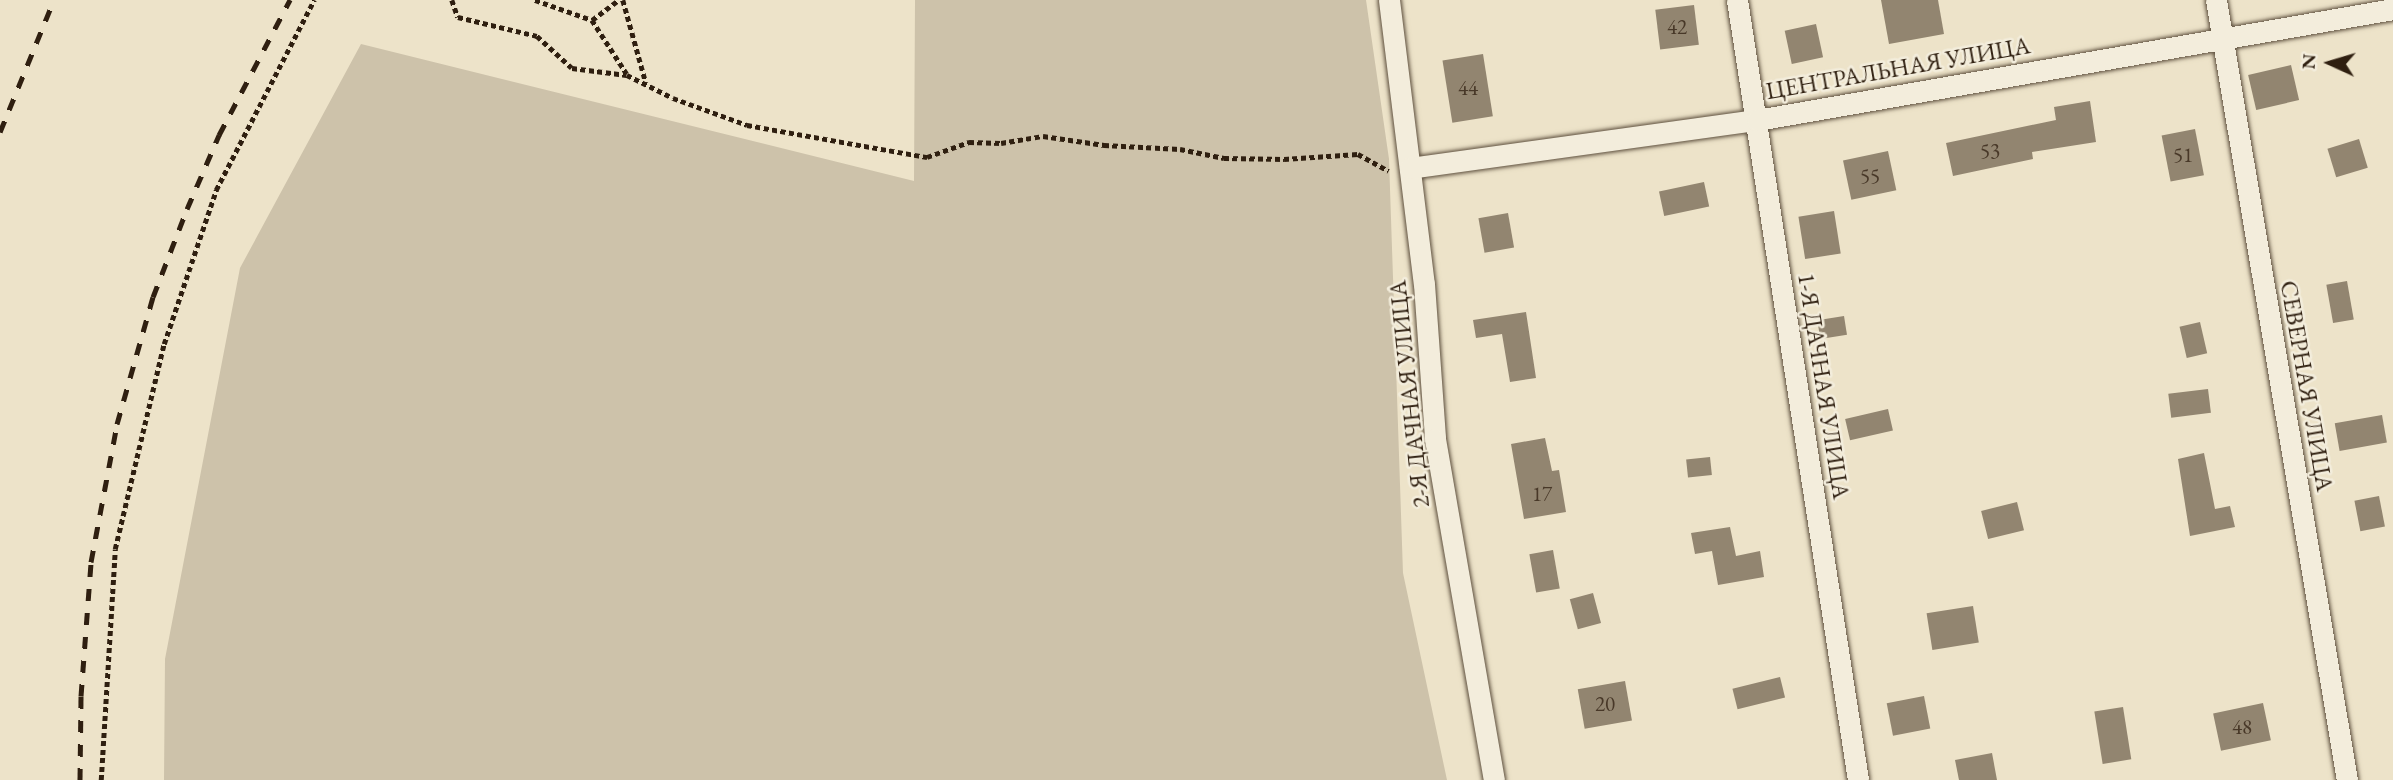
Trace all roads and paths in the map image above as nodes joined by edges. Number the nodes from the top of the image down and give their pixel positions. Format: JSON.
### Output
{"nodes":[{"id":1,"x":314,"y":0,"type":"edge"},
{"id":2,"x":452,"y":0,"type":"edge"},
{"id":3,"x":535,"y":0,"type":"edge"},
{"id":4,"x":621,"y":0,"type":"edge"},
{"id":5,"x":1389,"y":0,"type":"edge"},
{"id":6,"x":1737,"y":0,"type":"edge"},
{"id":7,"x":2216,"y":0,"type":"edge"},
{"id":8,"x":2393,"y":9,"type":"edge"},
{"id":9,"x":592,"y":20,"type":"junction"},
{"id":10,"x":2222,"y":38,"type":"junction"},
{"id":11,"x":628,"y":75,"type":"junction"},
{"id":12,"x":647,"y":84,"type":"junction"},
{"id":13,"x":1757,"y":120,"type":"junction"},
{"id":14,"x":1410,"y":169,"type":"junction"},
{"id":15,"x":101,"y":780,"type":"edge"},
{"id":16,"x":1494,"y":780,"type":"edge"},
{"id":17,"x":1858,"y":780,"type":"edge"},
{"id":18,"x":2347,"y":780,"type":"edge"}],
"edges":[{"from":1,"to":15,"type":"path"},
{"from":2,"to":11,"type":"path"},
{"from":3,"to":9,"type":"path"},
{"from":4,"to":9,"type":"path"},
{"from":4,"to":12,"type":"path"},
{"from":5,"to":14,"type":"street","name":"2-Я ДАЧНАЯ УЛИЦА"},
{"from":6,"to":13,"type":"street","name":"1-Я ДАЧНАЯ УЛИЦА"},
{"from":7,"to":10,"type":"street","name":"СЕВЕРНАЯ УЛИЦА"},
{"from":8,"to":10,"type":"street","name":"ЦЕНТРАЛЬНАЯ УЛИЦА"},
{"from":9,"to":11,"type":"path"},
{"from":10,"to":13,"type":"street","name":"ЦЕНТРАЛЬНАЯ УЛИЦА"},
{"from":10,"to":18,"type":"street","name":"СЕВЕРНАЯ УЛИЦА"},
{"from":11,"to":12,"type":"path"},
{"from":12,"to":14,"type":"path"},
{"from":13,"to":14,"type":"street","name":"ЦЕНТРАЛЬНАЯ УЛИЦА"},
{"from":13,"to":17,"type":"street","name":"1-Я ДАЧНАЯ УЛИЦА"},
{"from":14,"to":16,"type":"street","name":"2-Я ДАЧНАЯ УЛИЦА"}]}
